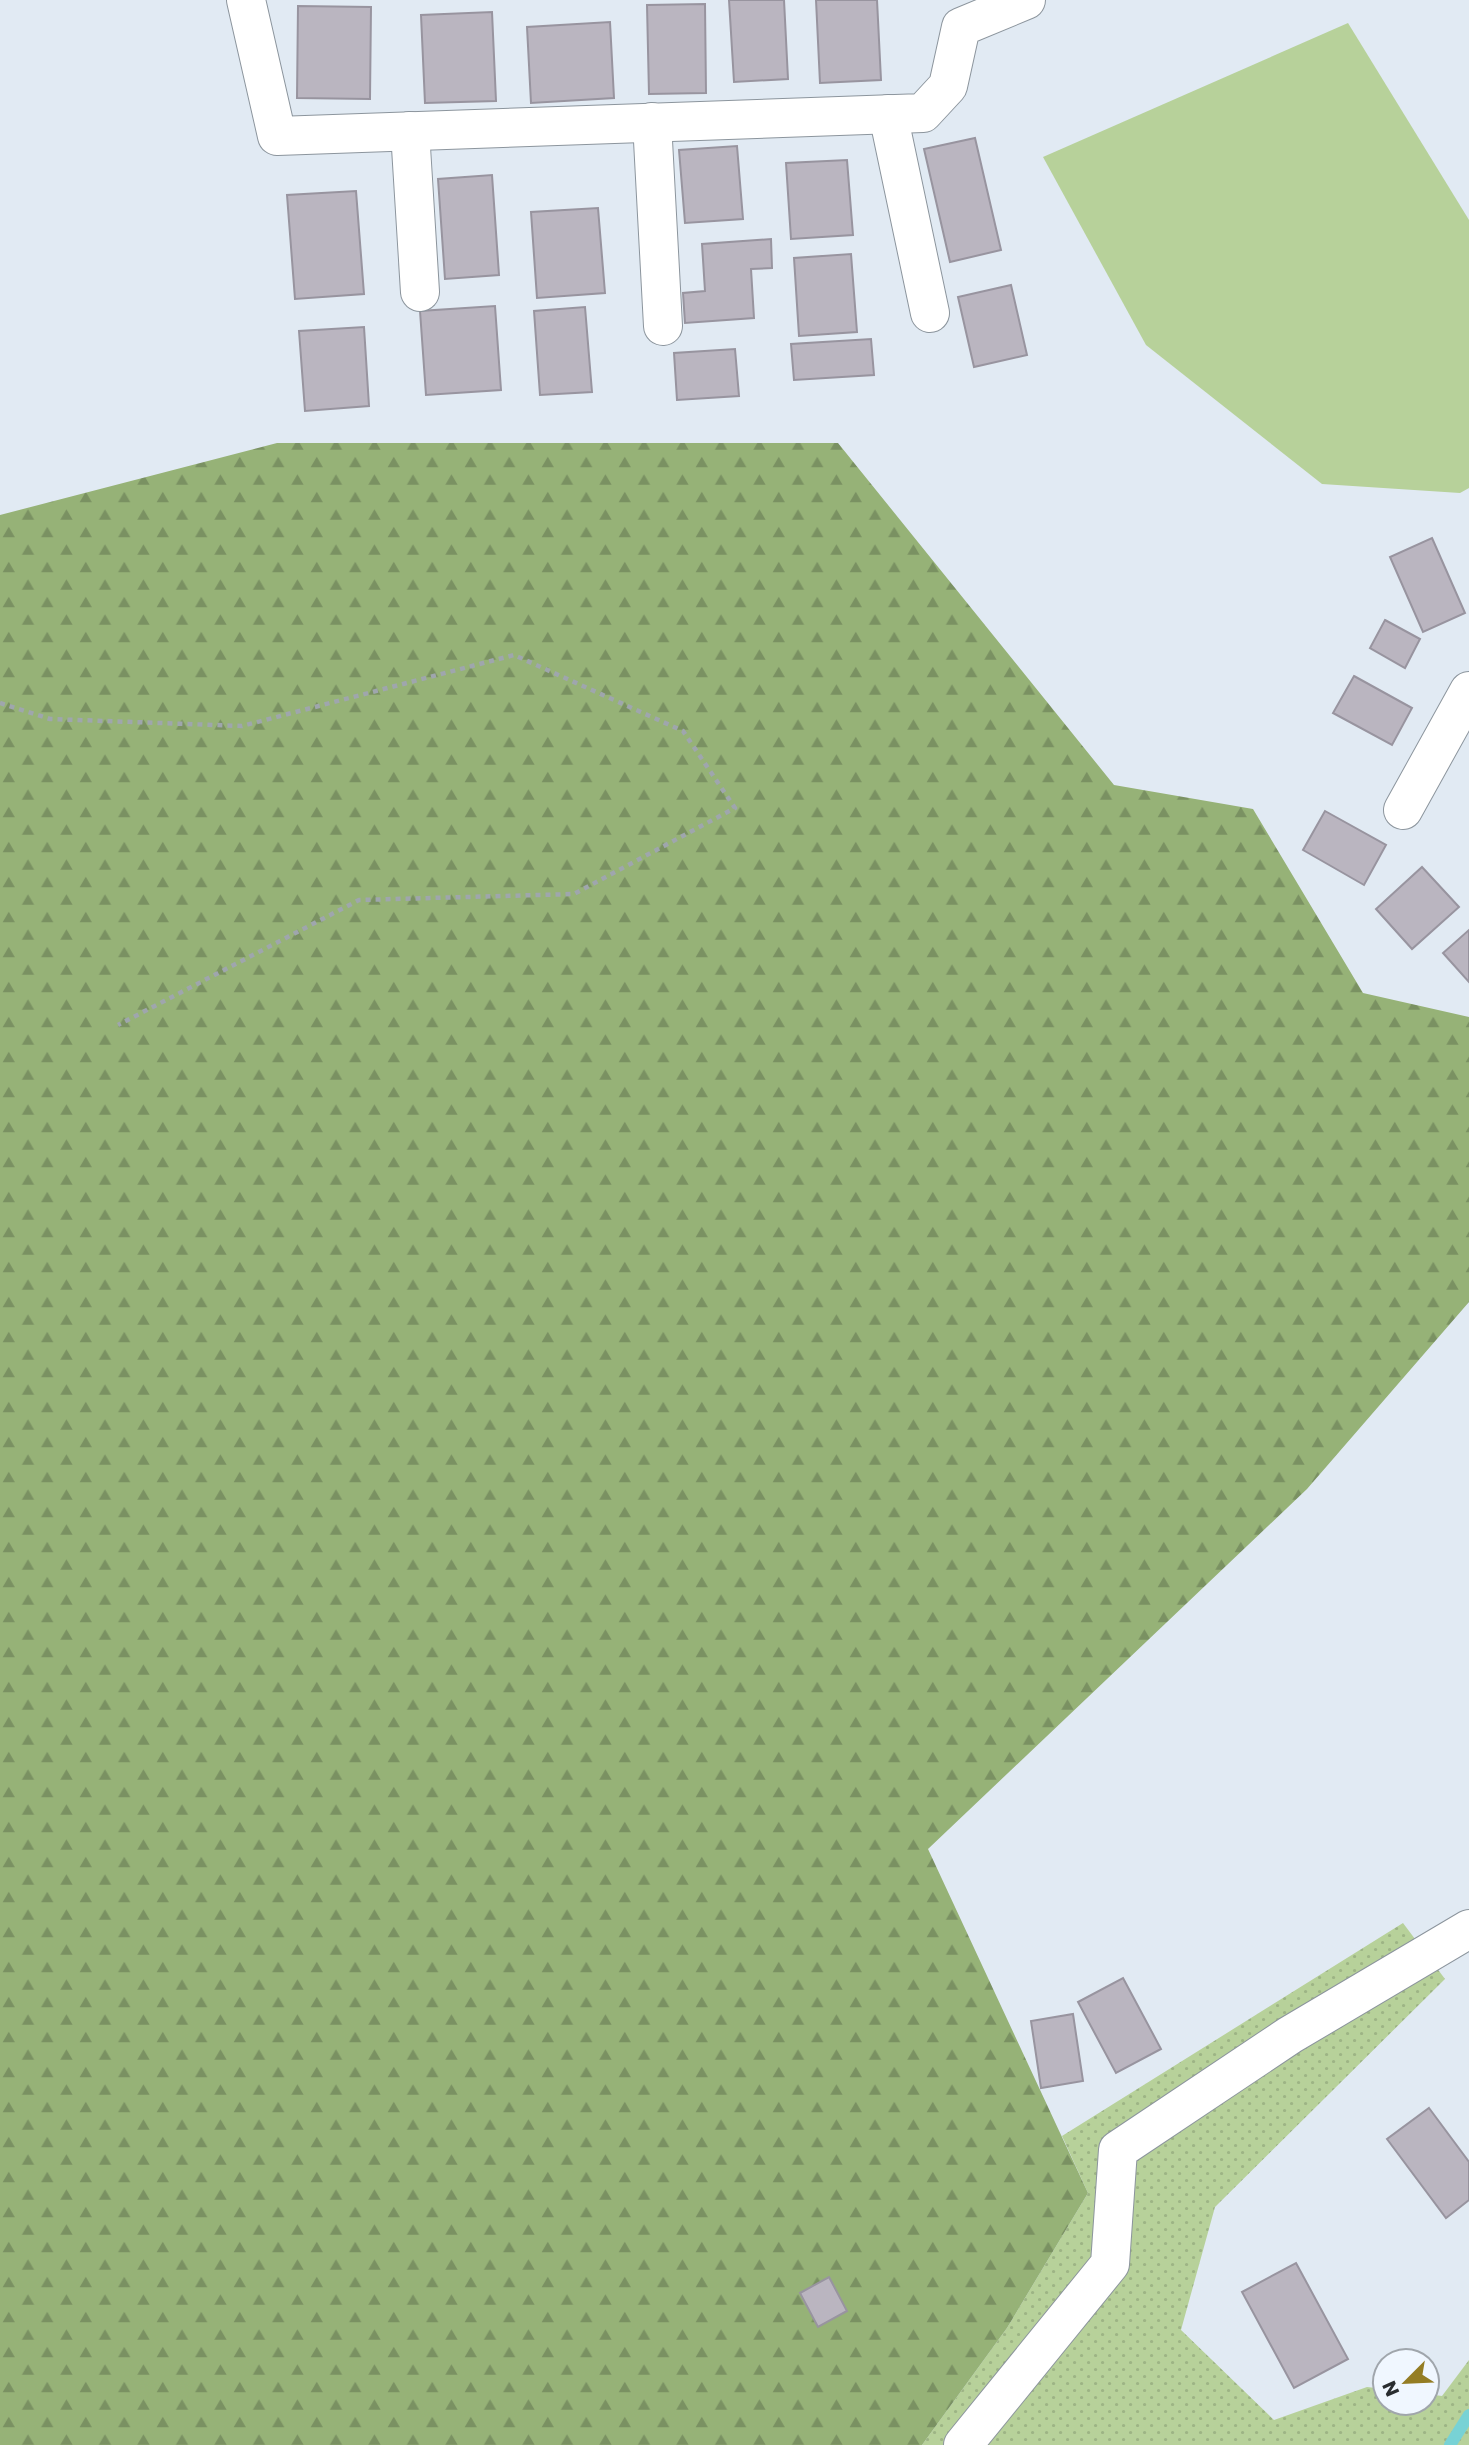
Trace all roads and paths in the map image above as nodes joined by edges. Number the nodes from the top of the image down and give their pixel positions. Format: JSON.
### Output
{"nodes":[{"id":1,"x":246,"y":0,"type":"edge"},
{"id":2,"x":1026,"y":0,"type":"edge"},
{"id":3,"x":888,"y":114,"type":"junction"},
{"id":4,"x":652,"y":122,"type":"junction"},
{"id":5,"x":410,"y":131,"type":"junction"},
{"id":6,"x":420,"y":292,"type":"dead end"},
{"id":7,"x":930,"y":313,"type":"dead end"},
{"id":8,"x":663,"y":326,"type":"dead end"},
{"id":9,"x":1469,"y":691,"type":"edge"},
{"id":10,"x":0,"y":703,"type":"edge"},
{"id":11,"x":1403,"y":810,"type":"dead end"},
{"id":12,"x":118,"y":1025,"type":"dead end"},
{"id":13,"x":1469,"y":1929,"type":"edge"},
{"id":14,"x":963,"y":2445,"type":"edge"}],
"edges":[{"from":1,"to":5,"type":"street"},
{"from":2,"to":3,"type":"street"},
{"from":3,"to":4,"type":"street"},
{"from":3,"to":7,"type":"street"},
{"from":4,"to":5,"type":"street"},
{"from":4,"to":8,"type":"street"},
{"from":5,"to":6,"type":"street"},
{"from":9,"to":11,"type":"street"},
{"from":10,"to":12,"type":"path"},
{"from":13,"to":14,"type":"street"}]}
